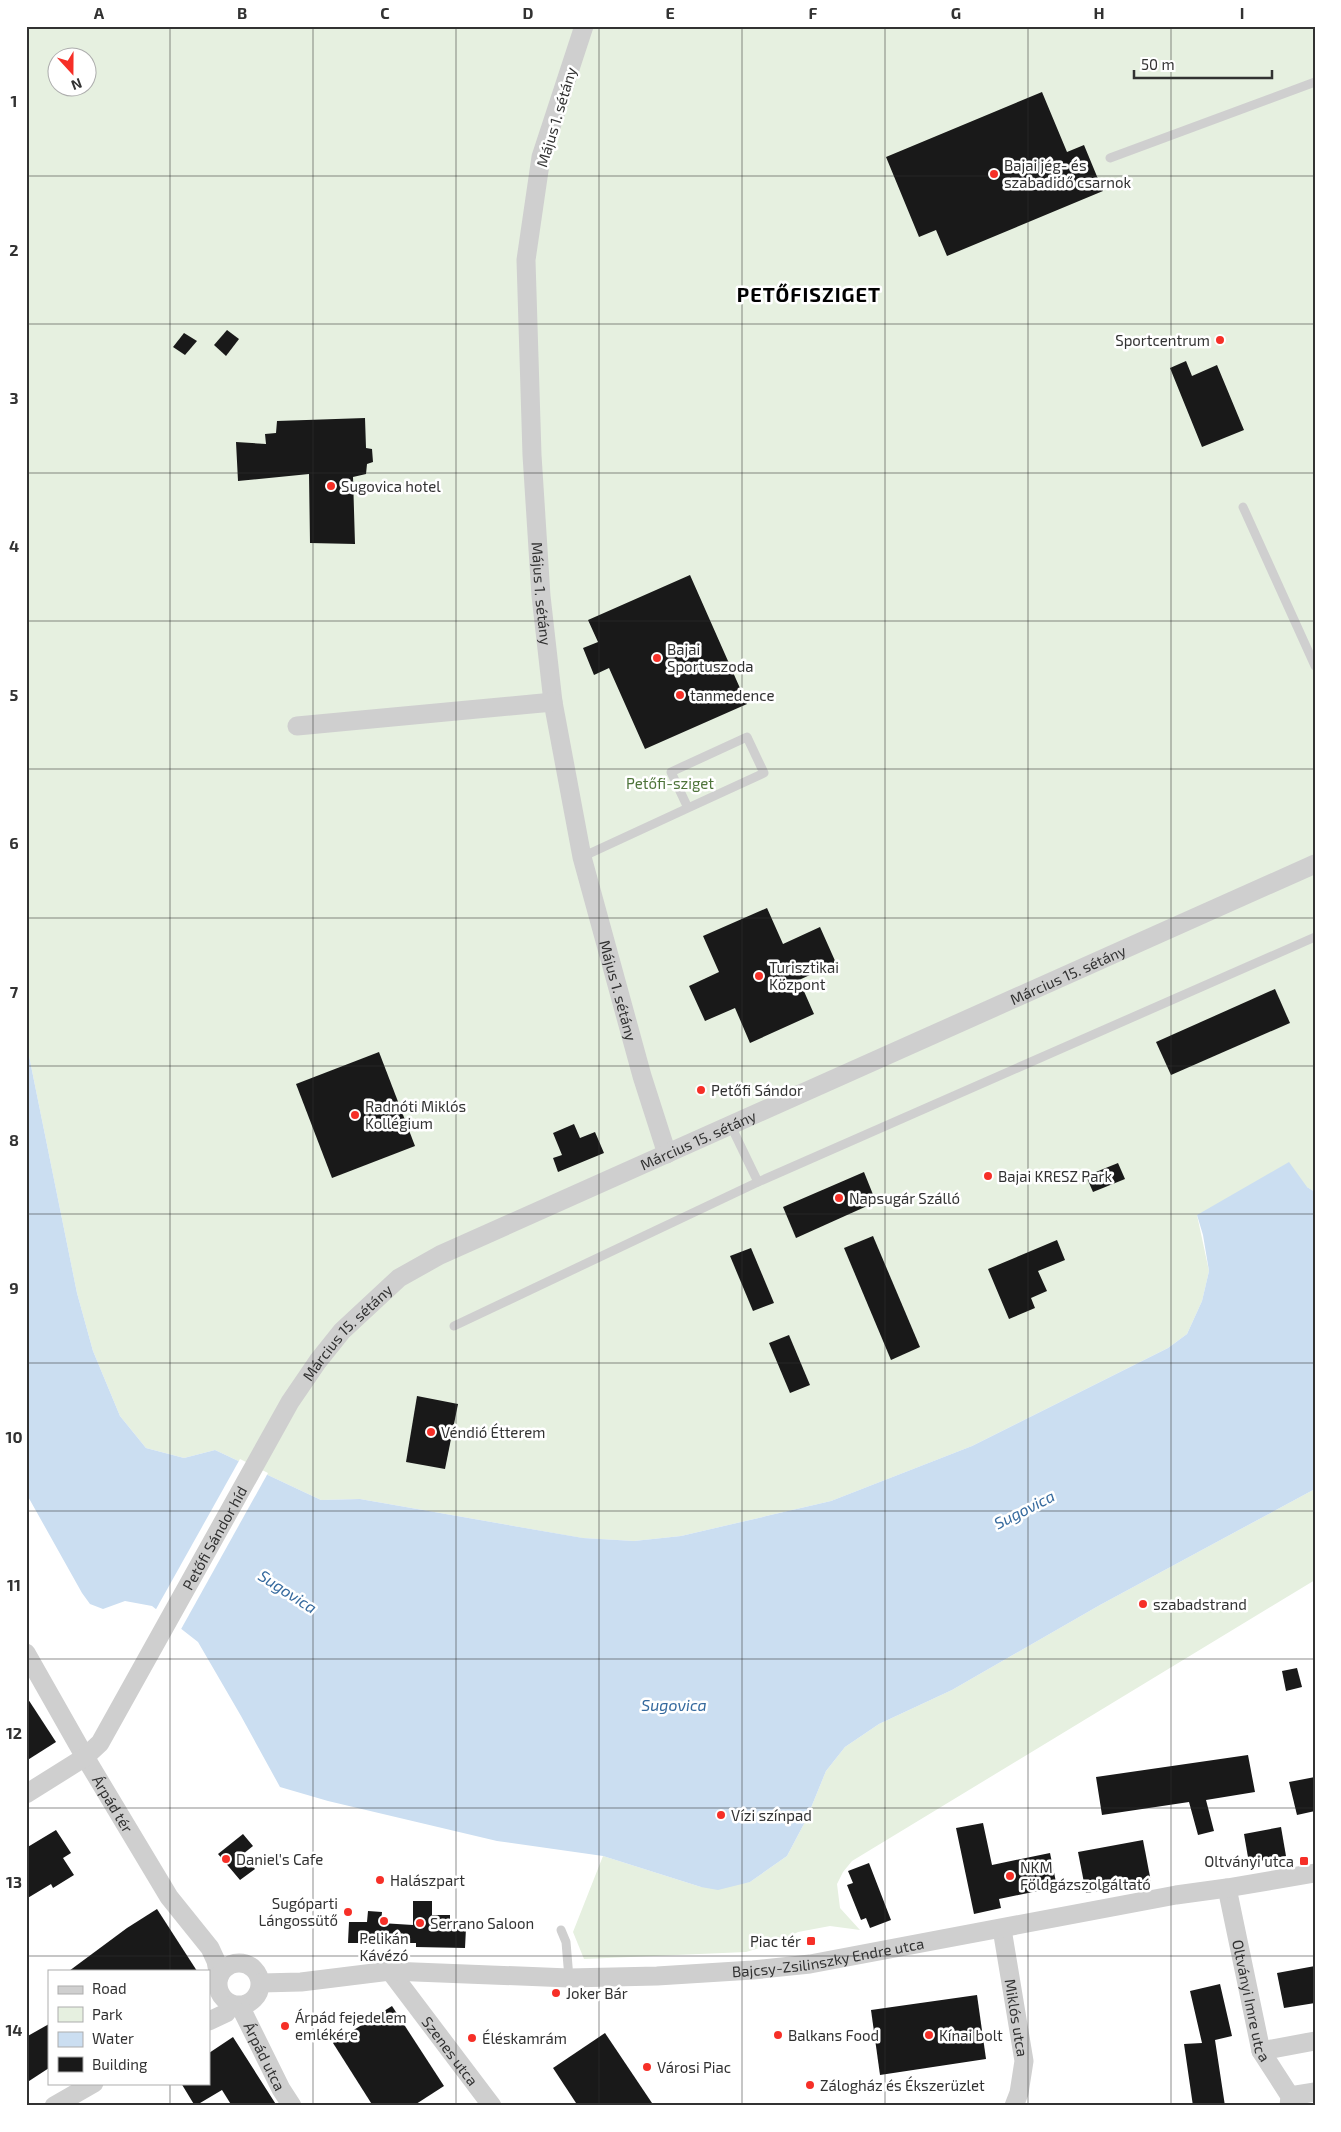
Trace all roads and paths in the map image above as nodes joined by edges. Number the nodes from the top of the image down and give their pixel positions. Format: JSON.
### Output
{"nodes":[{"id":1,"x":584,"y":26,"type":"edge"},
{"id":2,"x":1315,"y":82,"type":"edge"},
{"id":3,"x":1110,"y":158,"type":"dead end"},
{"id":4,"x":1244,"y":507,"type":"dead end"},
{"id":5,"x":1315,"y":666,"type":"edge"},
{"id":6,"x":553,"y":702,"type":"junction"},
{"id":7,"x":298,"y":726,"type":"dead end"},
{"id":8,"x":688,"y":808,"type":"junction"},
{"id":9,"x":582,"y":857,"type":"junction"},
{"id":10,"x":1315,"y":864,"type":"edge"},
{"id":11,"x":1315,"y":937,"type":"edge"},
{"id":12,"x":730,"y":1126,"type":"junction"},
{"id":13,"x":666,"y":1154,"type":"junction"},
{"id":14,"x":758,"y":1182,"type":"junction"},
{"id":15,"x":454,"y":1326,"type":"dead end"},
{"id":16,"x":290,"y":1402,"type":"joint"},
{"id":17,"x":26,"y":1653,"type":"edge"},
{"id":18,"x":85,"y":1757,"type":"junction"},
{"id":19,"x":26,"y":1794,"type":"edge"},
{"id":20,"x":1315,"y":1873,"type":"edge"},
{"id":21,"x":1227,"y":1888,"type":"junction"},
{"id":22,"x":1002,"y":1929,"type":"junction"},
{"id":23,"x":561,"y":1930,"type":"dead end"},
{"id":24,"x":210,"y":1948,"type":"junction"},
{"id":25,"x":234,"y":1964,"type":"junction"},
{"id":26,"x":390,"y":1971,"type":"junction"},
{"id":27,"x":256,"y":1975,"type":"junction"},
{"id":28,"x":219,"y":1977,"type":"junction"},
{"id":29,"x":569,"y":1978,"type":"junction"},
{"id":30,"x":236,"y":2005,"type":"junction"},
{"id":31,"x":210,"y":2021,"type":"edge"},
{"id":32,"x":1315,"y":2041,"type":"edge"},
{"id":33,"x":1261,"y":2051,"type":"junction"},
{"id":34,"x":92,"y":2084,"type":"edge"},
{"id":35,"x":1315,"y":2092,"type":"edge"},
{"id":36,"x":1290,"y":2101,"type":"edge"},
{"id":37,"x":54,"y":2106,"type":"edge"},
{"id":38,"x":292,"y":2106,"type":"edge"},
{"id":39,"x":492,"y":2106,"type":"edge"},
{"id":40,"x":1014,"y":2106,"type":"edge"}],
"edges":[{"from":1,"to":6,"type":"street","name":"Május 1. sétány"},
{"from":2,"to":3,"type":"lane"},
{"from":4,"to":5,"type":"lane"},
{"from":6,"to":7,"type":"street"},
{"from":6,"to":9,"type":"street","name":"Május 1. sétány"},
{"from":8,"to":8,"type":"lane"},
{"from":8,"to":9,"type":"lane"},
{"from":9,"to":13,"type":"street","name":"Május 1. sétány"},
{"from":10,"to":12,"type":"street","name":"Március 15. sétány"},
{"from":11,"to":14,"type":"lane"},
{"from":12,"to":13,"type":"street","name":"Március 15. sétány"},
{"from":12,"to":14,"type":"lane"},
{"from":13,"to":16,"type":"street","name":"Március 15. sétány"},
{"from":14,"to":15,"type":"lane"},
{"from":16,"to":18,"type":"street","name":"Petőfi Sándor híd"},
{"from":17,"to":18,"type":"street","name":"Árpád tér"},
{"from":18,"to":19,"type":"street","name":"Petőfi Sándor híd"},
{"from":18,"to":24,"type":"street","name":"Árpád tér"},
{"from":20,"to":21,"type":"street","name":"Bajcsy-Zsilinszky Endre utca"},
{"from":21,"to":22,"type":"street","name":"Bajcsy-Zsilinszky Endre utca"},
{"from":21,"to":33,"type":"street","name":"Oltványi Imre utca"},
{"from":22,"to":29,"type":"street","name":"Bajcsy-Zsilinszky Endre utca"},
{"from":22,"to":40,"type":"street","name":"Miklós utca"},
{"from":23,"to":29,"type":"lane"},
{"from":24,"to":25,"type":"street","name":"Árpád tér"},
{"from":24,"to":28,"type":"street","name":"Árpád tér"},
{"from":25,"to":27,"type":"street","name":"Árpád tér"},
{"from":25,"to":28,"type":"street"},
{"from":26,"to":27,"type":"street","name":"Bajcsy-Zsilinszky Endre utca"},
{"from":26,"to":29,"type":"street","name":"Bajcsy-Zsilinszky Endre utca"},
{"from":26,"to":39,"type":"street","name":"Szenes utca"},
{"from":27,"to":30,"type":"street"},
{"from":28,"to":30,"type":"street","name":"Árpád tér"},
{"from":30,"to":31,"type":"street"},
{"from":30,"to":38,"type":"street","name":"Árpád utca"},
{"from":32,"to":33,"type":"street"},
{"from":33,"to":36,"type":"street","name":"Oltványi Imre utca"},
{"from":34,"to":37,"type":"street"},
{"from":35,"to":36,"type":"street"}]}
